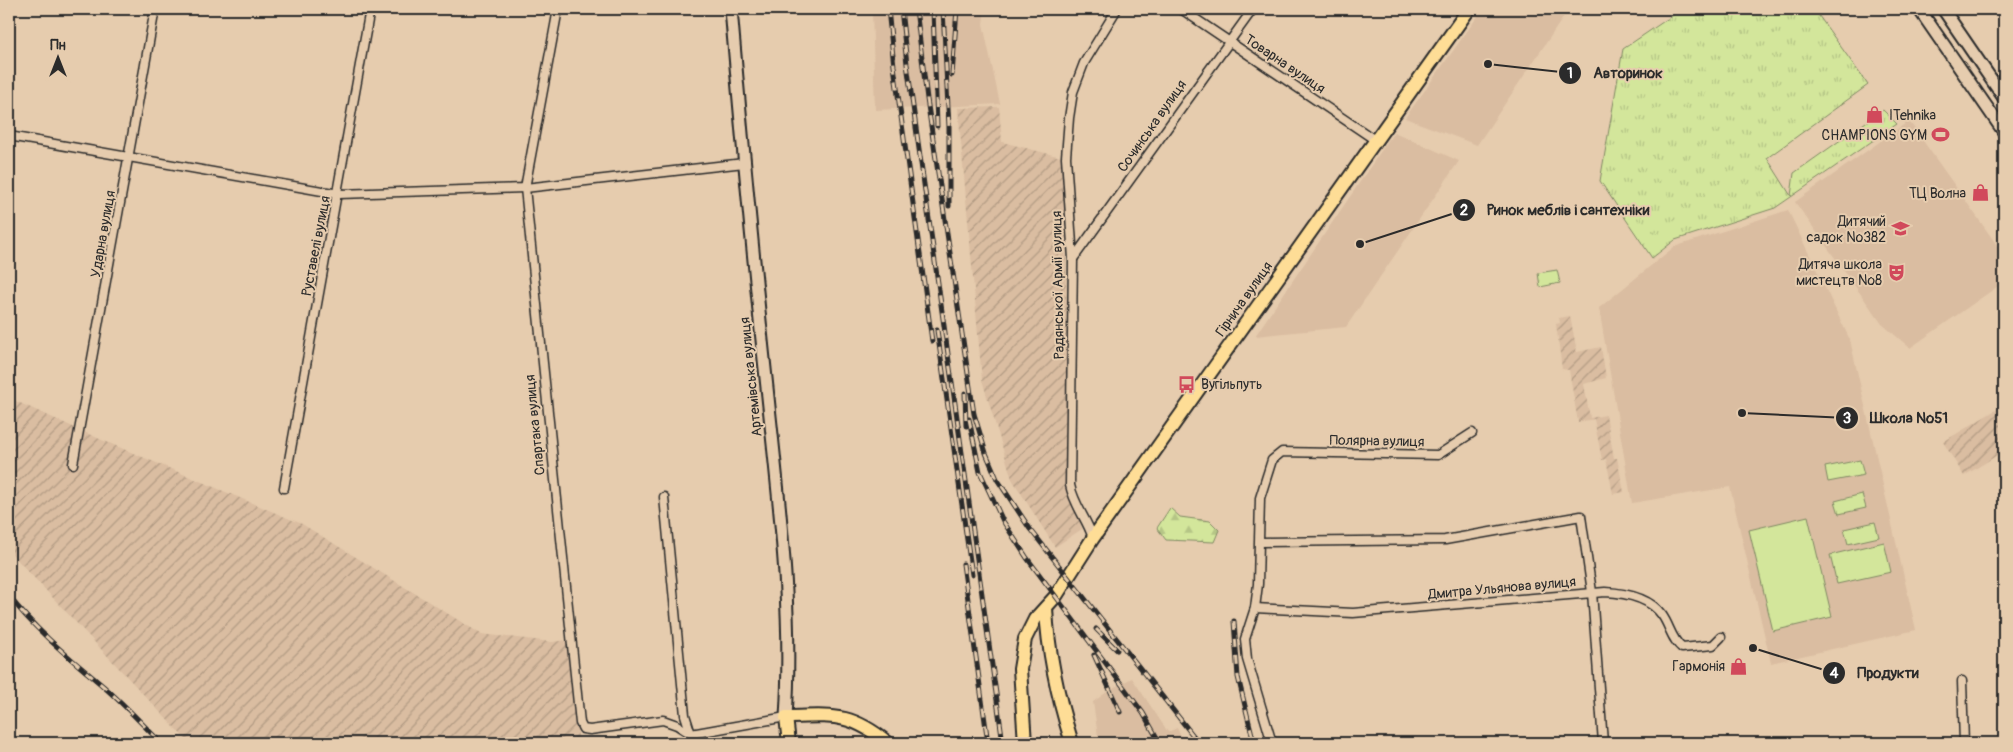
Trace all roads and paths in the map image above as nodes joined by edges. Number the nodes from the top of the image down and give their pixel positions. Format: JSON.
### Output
{"nodes":[{"id":1,"x":155,"y":9,"type":"edge"},
{"id":2,"x":370,"y":9,"type":"edge"},
{"id":3,"x":558,"y":9,"type":"edge"},
{"id":4,"x":731,"y":9,"type":"edge"},
{"id":5,"x":1117,"y":9,"type":"edge"},
{"id":6,"x":1180,"y":9,"type":"edge"},
{"id":7,"x":1253,"y":9,"type":"edge"},
{"id":8,"x":1469,"y":9,"type":"edge"},
{"id":9,"x":1919,"y":9,"type":"edge"},
{"id":10,"x":1943,"y":9,"type":"edge"},
{"id":11,"x":1228,"y":41,"type":"junction"},
{"id":12,"x":2004,"y":98,"type":"edge"},
{"id":13,"x":2004,"y":132,"type":"edge"},
{"id":14,"x":9,"y":136,"type":"edge"},
{"id":15,"x":1376,"y":140,"type":"junction"},
{"id":16,"x":129,"y":159,"type":"junction"},
{"id":17,"x":744,"y":163,"type":"junction"},
{"id":18,"x":525,"y":188,"type":"junction"},
{"id":19,"x":339,"y":194,"type":"junction"},
{"id":20,"x":1073,"y":259,"type":"junction"},
{"id":21,"x":1472,"y":433,"type":"dead end"},
{"id":22,"x":73,"y":464,"type":"dead end"},
{"id":23,"x":284,"y":488,"type":"dead end"},
{"id":24,"x":664,"y":496,"type":"dead end"},
{"id":25,"x":1093,"y":538,"type":"junction"},
{"id":26,"x":1261,"y":542,"type":"junction"},
{"id":27,"x":1592,"y":592,"type":"junction"},
{"id":28,"x":1046,"y":608,"type":"junction"},
{"id":29,"x":1255,"y":608,"type":"junction"},
{"id":30,"x":1721,"y":637,"type":"dead end"},
{"id":31,"x":1962,"y":681,"type":"dead end"},
{"id":32,"x":786,"y":717,"type":"junction"},
{"id":33,"x":691,"y":734,"type":"junction"},
{"id":34,"x":789,"y":743,"type":"edge"},
{"id":35,"x":888,"y":743,"type":"edge"},
{"id":36,"x":1025,"y":743,"type":"edge"},
{"id":37,"x":1069,"y":743,"type":"edge"},
{"id":38,"x":1272,"y":743,"type":"edge"},
{"id":39,"x":1604,"y":743,"type":"edge"},
{"id":40,"x":1964,"y":743,"type":"edge"}],
"edges":[{"from":1,"to":16,"type":"street","name":"Ударна вулиця"},
{"from":2,"to":19,"type":"street","name":"Руставелі вулиця"},
{"from":3,"to":18,"type":"street","name":"Спартака вулиця"},
{"from":4,"to":17,"type":"main road","name":"Артемівська вулиця"},
{"from":5,"to":20,"type":"street","name":"Радянської Армії вулиця"},
{"from":6,"to":11,"type":"street","name":"Товарна вулиця"},
{"from":7,"to":11,"type":"street","name":"Сочинська вулиця"},
{"from":8,"to":15,"type":"main road","name":"Гірнича вулиця"},
{"from":9,"to":13,"type":"main road"},
{"from":10,"to":12,"type":"main road"},
{"from":11,"to":15,"type":"street","name":"Товарна вулиця"},
{"from":11,"to":20,"type":"street","name":"Сочинська вулиця"},
{"from":14,"to":16,"type":"street"},
{"from":15,"to":25,"type":"main road","name":"Гірнича вулиця"},
{"from":16,"to":19,"type":"street"},
{"from":16,"to":22,"type":"street","name":"Ударна вулиця"},
{"from":17,"to":18,"type":"street"},
{"from":17,"to":32,"type":"main road","name":"Артемівська вулиця"},
{"from":18,"to":19,"type":"street"},
{"from":18,"to":33,"type":"street","name":"Спартака вулиця"},
{"from":19,"to":23,"type":"street","name":"Руставелі вулиця"},
{"from":20,"to":25,"type":"street","name":"Радянської Армії вулиця"},
{"from":21,"to":26,"type":"street","name":"Полярна вулиця"},
{"from":24,"to":33,"type":"street"},
{"from":25,"to":28,"type":"main road","name":"Гірнича вулиця"},
{"from":26,"to":27,"type":"street"},
{"from":26,"to":29,"type":"street"},
{"from":27,"to":29,"type":"street","name":"Дмитра Ульянова вулиця"},
{"from":27,"to":30,"type":"street","name":"Дмитра Ульянова вулиця"},
{"from":27,"to":39,"type":"street"},
{"from":28,"to":36,"type":"main road","name":"Гірнича вулиця"},
{"from":28,"to":37,"type":"main road"},
{"from":29,"to":38,"type":"street"},
{"from":31,"to":40,"type":"street"},
{"from":32,"to":33,"type":"street"},
{"from":32,"to":34,"type":"main road","name":"Артемівська вулиця"},
{"from":32,"to":35,"type":"main road"}]}
